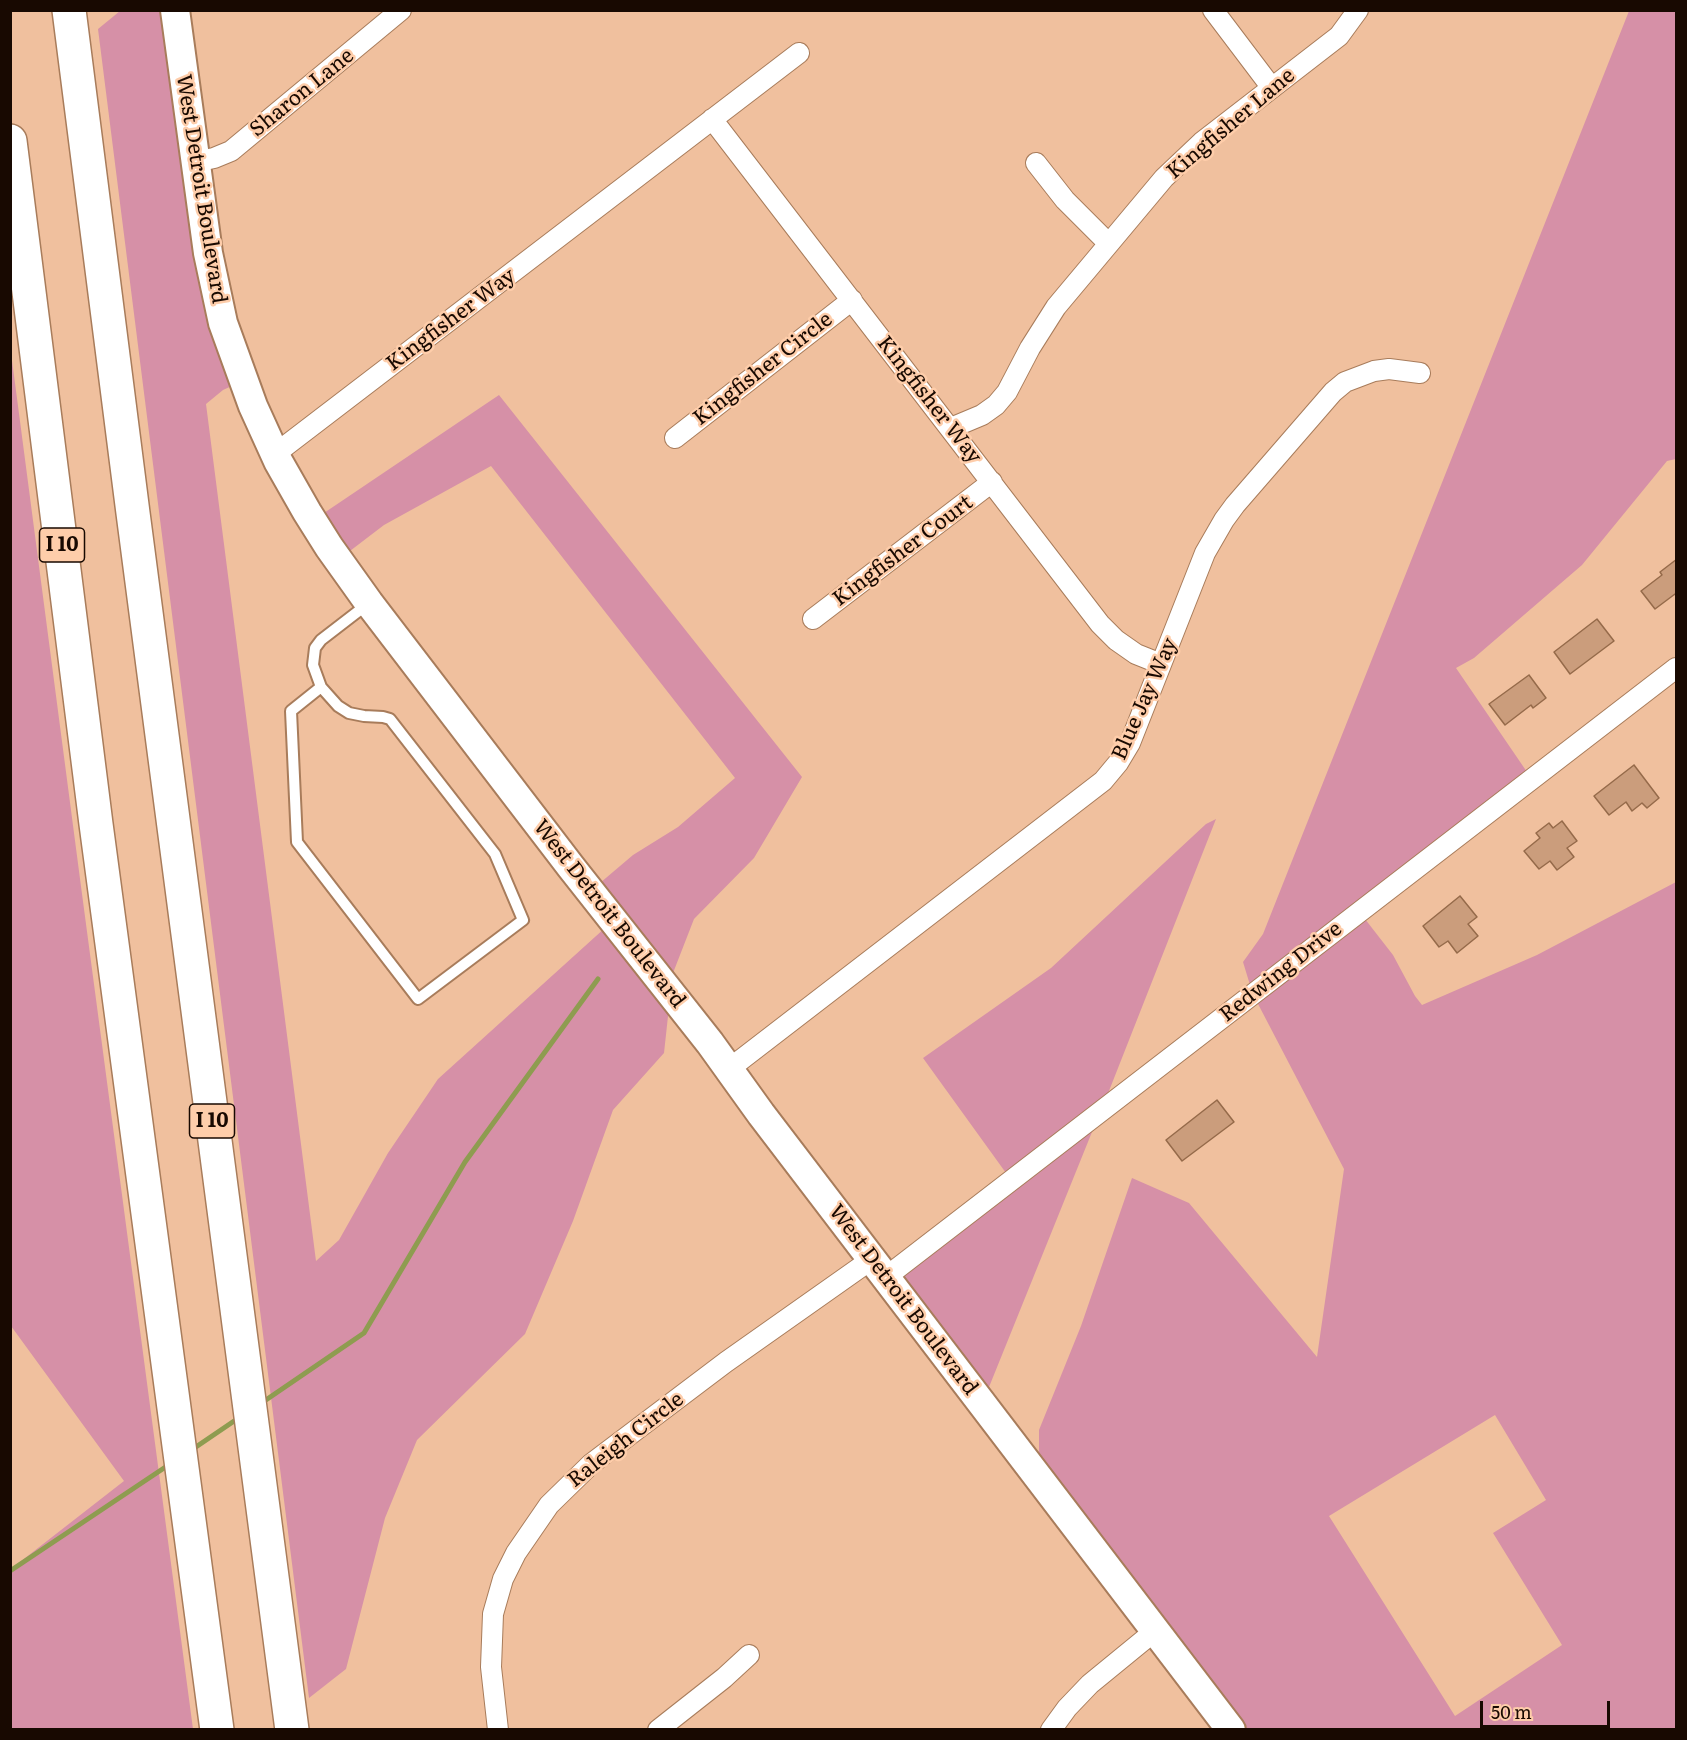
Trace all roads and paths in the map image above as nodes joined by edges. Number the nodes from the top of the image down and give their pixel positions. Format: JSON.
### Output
{"nodes":[{"id":1,"x":69,"y":10,"type":"edge"},
{"id":2,"x":175,"y":10,"type":"edge"},
{"id":3,"x":401,"y":10,"type":"edge"},
{"id":4,"x":1213,"y":10,"type":"edge"},
{"id":5,"x":1358,"y":10,"type":"edge"},
{"id":6,"x":799,"y":53,"type":"dead end"},
{"id":7,"x":1272,"y":88,"type":"junction"},
{"id":8,"x":712,"y":119,"type":"junction"},
{"id":9,"x":10,"y":141,"type":"edge"},
{"id":10,"x":195,"y":162,"type":"junction"},
{"id":11,"x":1036,"y":163,"type":"dead end"},
{"id":12,"x":10,"y":225,"type":"edge"},
{"id":13,"x":1108,"y":243,"type":"junction"},
{"id":14,"x":27,"y":265,"type":"junction"},
{"id":15,"x":852,"y":300,"type":"junction"},
{"id":16,"x":1420,"y":373,"type":"dead end"},
{"id":17,"x":951,"y":428,"type":"junction"},
{"id":18,"x":675,"y":438,"type":"dead end"},
{"id":19,"x":275,"y":454,"type":"junction"},
{"id":20,"x":992,"y":482,"type":"junction"},
{"id":21,"x":369,"y":603,"type":"junction"},
{"id":22,"x":813,"y":619,"type":"dead end"},
{"id":23,"x":1161,"y":664,"type":"junction"},
{"id":24,"x":1677,"y":668,"type":"edge"},
{"id":25,"x":321,"y":687,"type":"junction"},
{"id":26,"x":729,"y":1069,"type":"junction"},
{"id":27,"x":879,"y":1268,"type":"junction"},
{"id":28,"x":1156,"y":1630,"type":"junction"},
{"id":29,"x":749,"y":1655,"type":"dead end"},
{"id":30,"x":217,"y":1730,"type":"edge"},
{"id":31,"x":292,"y":1730,"type":"edge"},
{"id":32,"x":498,"y":1730,"type":"edge"},
{"id":33,"x":658,"y":1730,"type":"edge"},
{"id":34,"x":1051,"y":1730,"type":"edge"},
{"id":35,"x":1231,"y":1730,"type":"edge"}],
"edges":[{"from":1,"to":31,"type":"highway","number":"I 10"},
{"from":2,"to":10,"type":"street","name":"West Detroit Boulevard"},
{"from":3,"to":10,"type":"street","name":"Sharon Lane"},
{"from":4,"to":7,"type":"street"},
{"from":5,"to":7,"type":"street","name":"Kingfisher Lane"},
{"from":6,"to":8,"type":"street","name":"Kingfisher Way"},
{"from":7,"to":13,"type":"street","name":"Kingfisher Lane"},
{"from":8,"to":15,"type":"street","name":"Kingfisher Way"},
{"from":8,"to":19,"type":"street","name":"Kingfisher Way"},
{"from":9,"to":14,"type":"highway","number":"I 10"},
{"from":10,"to":19,"type":"street","name":"West Detroit Boulevard"},
{"from":11,"to":13,"type":"street"},
{"from":12,"to":14,"type":"highway"},
{"from":13,"to":17,"type":"street","name":"Kingfisher Lane"},
{"from":14,"to":30,"type":"highway","number":"I 10"},
{"from":15,"to":17,"type":"street","name":"Kingfisher Way"},
{"from":15,"to":18,"type":"street","name":"Kingfisher Circle"},
{"from":16,"to":23,"type":"street","name":"Blue Jay Way"},
{"from":17,"to":20,"type":"street","name":"Kingfisher Way"},
{"from":19,"to":21,"type":"street","name":"West Detroit Boulevard"},
{"from":20,"to":22,"type":"street","name":"Kingfisher Court"},
{"from":20,"to":23,"type":"street","name":"Kingfisher Way"},
{"from":21,"to":25,"type":"lane"},
{"from":21,"to":26,"type":"street","name":"West Detroit Boulevard"},
{"from":23,"to":26,"type":"street","name":"Blue Jay Way"},
{"from":24,"to":27,"type":"street","name":"Redwing Drive"},
{"from":25,"to":25,"type":"lane"},
{"from":26,"to":27,"type":"street","name":"West Detroit Boulevard"},
{"from":27,"to":28,"type":"street","name":"West Detroit Boulevard"},
{"from":27,"to":32,"type":"street","name":"Raleigh Circle"},
{"from":28,"to":34,"type":"street"},
{"from":28,"to":35,"type":"street","name":"West Detroit Boulevard"},
{"from":29,"to":33,"type":"street"}]}
